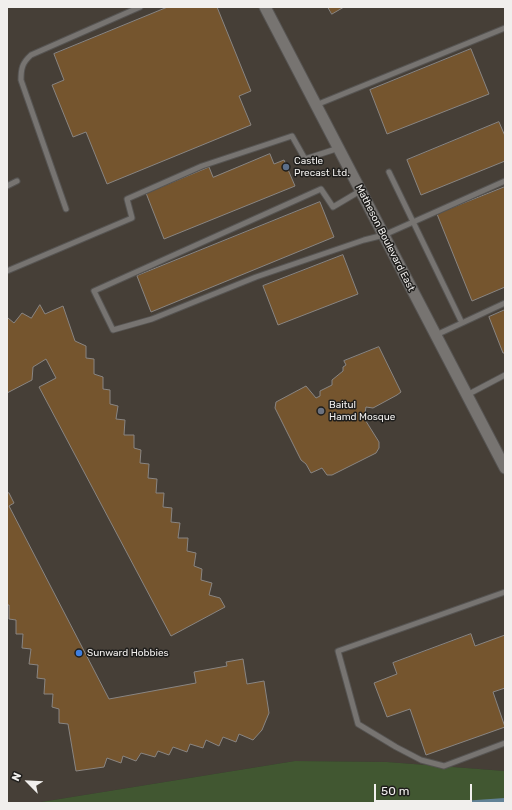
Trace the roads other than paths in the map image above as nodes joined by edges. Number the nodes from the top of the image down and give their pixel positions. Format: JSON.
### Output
{"nodes":[{"id":1,"x":140,"y":7,"type":"edge"},
{"id":2,"x":265,"y":7,"type":"edge"},
{"id":3,"x":505,"y":28,"type":"edge"},
{"id":4,"x":316,"y":105,"type":"junction"},
{"id":5,"x":339,"y":148,"type":"junction"},
{"id":6,"x":389,"y":172,"type":"dead end"},
{"id":7,"x":17,"y":181,"type":"dead end"},
{"id":8,"x":505,"y":182,"type":"edge"},
{"id":9,"x":7,"y":186,"type":"edge"},
{"id":10,"x":361,"y":191,"type":"junction"},
{"id":11,"x":66,"y":209,"type":"dead end"},
{"id":12,"x":413,"y":222,"type":"junction"},
{"id":13,"x":384,"y":235,"type":"junction"},
{"id":14,"x":7,"y":271,"type":"edge"},
{"id":15,"x":505,"y":303,"type":"edge"},
{"id":16,"x":462,"y":323,"type":"junction"},
{"id":17,"x":436,"y":335,"type":"junction"},
{"id":18,"x":505,"y":375,"type":"edge"},
{"id":19,"x":467,"y":395,"type":"junction"},
{"id":20,"x":504,"y":462,"type":"edge"},
{"id":21,"x":505,"y":592,"type":"edge"},
{"id":22,"x":505,"y":743,"type":"edge"}],
"edges":[{"from":1,"to":11,"type":"lane"},
{"from":2,"to":4,"type":"street","name":"Matheson Boulevard East"},
{"from":3,"to":4,"type":"lane"},
{"from":4,"to":5,"type":"street","name":"Matheson Boulevard East"},
{"from":5,"to":10,"type":"street","name":"Matheson Boulevard East"},
{"from":5,"to":14,"type":"lane"},
{"from":6,"to":12,"type":"lane"},
{"from":7,"to":9,"type":"lane"},
{"from":8,"to":12,"type":"lane"},
{"from":10,"to":13,"type":"street","name":"Matheson Boulevard East"},
{"from":10,"to":13,"type":"lane"},
{"from":12,"to":13,"type":"lane"},
{"from":12,"to":16,"type":"lane"},
{"from":13,"to":17,"type":"street","name":"Matheson Boulevard East"},
{"from":15,"to":16,"type":"lane"},
{"from":16,"to":17,"type":"lane"},
{"from":17,"to":19,"type":"street","name":"Matheson Boulevard East"},
{"from":18,"to":19,"type":"lane"},
{"from":19,"to":20,"type":"street","name":"Matheson Boulevard East"},
{"from":21,"to":22,"type":"lane"}]}
